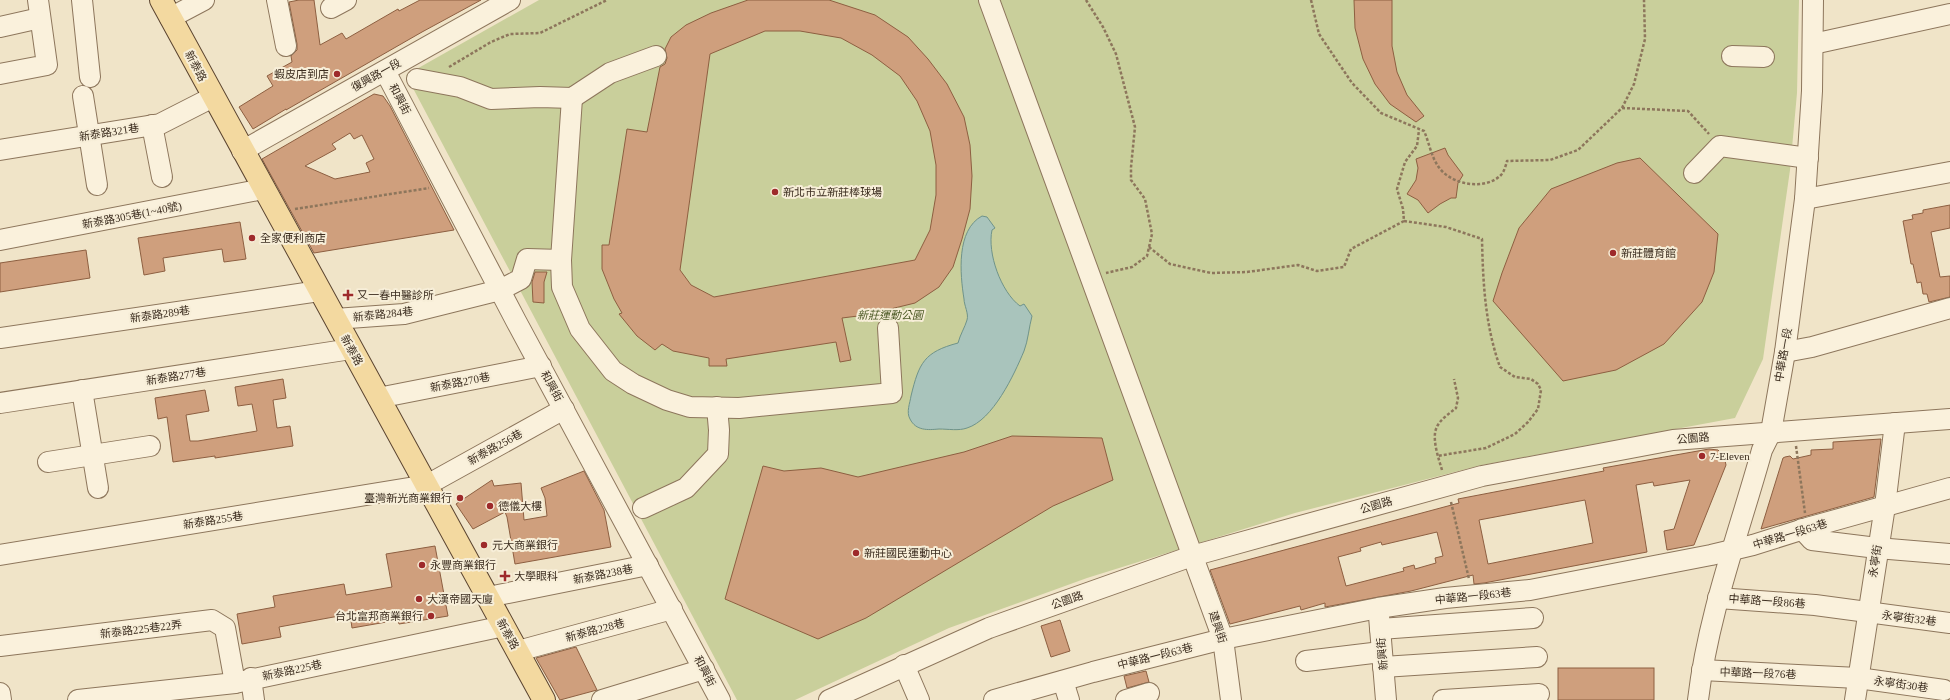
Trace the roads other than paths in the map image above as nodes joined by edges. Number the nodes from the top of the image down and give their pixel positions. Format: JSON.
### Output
{"nodes":[{"id":1,"x":82,"y":0,"type":"edge"},
{"id":2,"x":204,"y":0,"type":"edge"},
{"id":3,"x":277,"y":0,"type":"edge"},
{"id":4,"x":989,"y":0,"type":"edge"},
{"id":5,"x":1813,"y":0,"type":"edge"},
{"id":6,"x":501,"y":2,"type":"edge"},
{"id":7,"x":39,"y":9,"type":"edge"},
{"id":8,"x":166,"y":9,"type":"edge"},
{"id":9,"x":1950,"y":14,"type":"edge"},
{"id":10,"x":0,"y":28,"type":"edge"},
{"id":11,"x":1813,"y":44,"type":"junction"},
{"id":12,"x":286,"y":46,"type":"dead end"},
{"id":13,"x":656,"y":56,"type":"dead end"},
{"id":14,"x":1732,"y":56,"type":"dead end"},
{"id":15,"x":1764,"y":57,"type":"dead end"},
{"id":16,"x":385,"y":71,"type":"junction"},
{"id":17,"x":0,"y":74,"type":"edge"},
{"id":18,"x":90,"y":77,"type":"dead end"},
{"id":19,"x":417,"y":79,"type":"dead end"},
{"id":20,"x":83,"y":96,"type":"dead end"},
{"id":21,"x":213,"y":97,"type":"junction"},
{"id":22,"x":572,"y":98,"type":"junction"},
{"id":23,"x":152,"y":125,"type":"junction"},
{"id":24,"x":89,"y":135,"type":"junction"},
{"id":25,"x":0,"y":150,"type":"edge"},
{"id":26,"x":242,"y":151,"type":"junction"},
{"id":27,"x":1808,"y":158,"type":"junction"},
{"id":28,"x":1950,"y":172,"type":"edge"},
{"id":29,"x":1694,"y":173,"type":"dead end"},
{"id":30,"x":162,"y":177,"type":"dead end"},
{"id":31,"x":97,"y":185,"type":"dead end"},
{"id":32,"x":263,"y":189,"type":"junction"},
{"id":33,"x":1805,"y":199,"type":"junction"},
{"id":34,"x":0,"y":240,"type":"edge"},
{"id":35,"x":561,"y":260,"type":"junction"},
{"id":36,"x":500,"y":290,"type":"junction"},
{"id":37,"x":319,"y":291,"type":"junction"},
{"id":38,"x":1950,"y":308,"type":"edge"},
{"id":39,"x":335,"y":319,"type":"junction"},
{"id":40,"x":888,"y":328,"type":"dead end"},
{"id":41,"x":0,"y":338,"type":"edge"},
{"id":42,"x":351,"y":349,"type":"junction"},
{"id":43,"x":1785,"y":352,"type":"junction"},
{"id":44,"x":541,"y":366,"type":"junction"},
{"id":45,"x":82,"y":390,"type":"junction"},
{"id":46,"x":378,"y":398,"type":"junction"},
{"id":47,"x":0,"y":402,"type":"edge"},
{"id":48,"x":717,"y":407,"type":"junction"},
{"id":49,"x":564,"y":408,"type":"junction"},
{"id":50,"x":1950,"y":419,"type":"edge"},
{"id":51,"x":1895,"y":423,"type":"junction"},
{"id":52,"x":1771,"y":432,"type":"junction"},
{"id":53,"x":150,"y":446,"type":"dead end"},
{"id":54,"x":93,"y":457,"type":"junction"},
{"id":55,"x":48,"y":462,"type":"dead end"},
{"id":56,"x":426,"y":485,"type":"junction"},
{"id":57,"x":98,"y":488,"type":"dead end"},
{"id":58,"x":1950,"y":488,"type":"edge"},
{"id":59,"x":1885,"y":506,"type":"junction"},
{"id":60,"x":643,"y":508,"type":"dead end"},
{"id":61,"x":1805,"y":528,"type":"junction"},
{"id":62,"x":1877,"y":548,"type":"junction"},
{"id":63,"x":1731,"y":551,"type":"junction"},
{"id":64,"x":0,"y":554,"type":"edge"},
{"id":65,"x":1950,"y":554,"type":"edge"},
{"id":66,"x":1192,"y":556,"type":"junction"},
{"id":67,"x":648,"y":565,"type":"junction"},
{"id":68,"x":488,"y":597,"type":"junction"},
{"id":69,"x":1718,"y":598,"type":"junction"},
{"id":70,"x":1378,"y":608,"type":"junction"},
{"id":71,"x":672,"y":609,"type":"junction"},
{"id":72,"x":1867,"y":612,"type":"junction"},
{"id":73,"x":1533,"y":618,"type":"dead end"},
{"id":74,"x":1950,"y":623,"type":"edge"},
{"id":75,"x":504,"y":626,"type":"junction"},
{"id":76,"x":1380,"y":629,"type":"junction"},
{"id":77,"x":1223,"y":638,"type":"junction"},
{"id":78,"x":0,"y":646,"type":"edge"},
{"id":79,"x":518,"y":651,"type":"junction"},
{"id":80,"x":1537,"y":658,"type":"dead end"},
{"id":81,"x":1382,"y":660,"type":"junction"},
{"id":82,"x":1306,"y":661,"type":"dead end"},
{"id":83,"x":904,"y":666,"type":"junction"},
{"id":84,"x":704,"y":669,"type":"junction"},
{"id":85,"x":1702,"y":670,"type":"junction"},
{"id":86,"x":1858,"y":678,"type":"junction"},
{"id":87,"x":243,"y":680,"type":"junction"},
{"id":88,"x":1062,"y":681,"type":"junction"},
{"id":89,"x":1944,"y":690,"type":"dead end"},
{"id":90,"x":0,"y":693,"type":"edge"},
{"id":91,"x":1149,"y":693,"type":"dead end"},
{"id":92,"x":1539,"y":694,"type":"dead end"},
{"id":93,"x":132,"y":697,"type":"edge"},
{"id":94,"x":1,"y":700,"type":"edge"},
{"id":95,"x":78,"y":700,"type":"edge"},
{"id":96,"x":254,"y":700,"type":"edge"},
{"id":97,"x":544,"y":700,"type":"edge"},
{"id":98,"x":602,"y":700,"type":"edge"},
{"id":99,"x":720,"y":700,"type":"edge"},
{"id":100,"x":830,"y":700,"type":"edge"},
{"id":101,"x":919,"y":700,"type":"edge"},
{"id":102,"x":994,"y":700,"type":"edge"},
{"id":103,"x":1069,"y":700,"type":"edge"},
{"id":104,"x":1126,"y":700,"type":"edge"},
{"id":105,"x":1231,"y":700,"type":"edge"},
{"id":106,"x":1386,"y":700,"type":"edge"},
{"id":107,"x":1443,"y":700,"type":"edge"},
{"id":108,"x":1698,"y":700,"type":"edge"},
{"id":109,"x":1855,"y":700,"type":"edge"}],
"edges":[{"from":1,"to":18,"type":"street"},
{"from":2,"to":8,"type":"street"},
{"from":3,"to":12,"type":"street"},
{"from":4,"to":66,"type":"street","name":"建興街"},
{"from":5,"to":11,"type":"street","name":"中華路一段"},
{"from":6,"to":16,"type":"street","name":"復興路一段"},
{"from":7,"to":10,"type":"street"},
{"from":7,"to":17,"type":"street"},
{"from":8,"to":21,"type":"main road","name":"新泰路"},
{"from":9,"to":11,"type":"street"},
{"from":11,"to":27,"type":"street","name":"中華路一段"},
{"from":13,"to":22,"type":"street"},
{"from":14,"to":15,"type":"street"},
{"from":16,"to":26,"type":"street","name":"復興路一段"},
{"from":16,"to":36,"type":"street","name":"和興街"},
{"from":19,"to":22,"type":"street"},
{"from":20,"to":24,"type":"street"},
{"from":21,"to":23,"type":"street","name":"新泰路321巷"},
{"from":21,"to":26,"type":"main road","name":"新泰路"},
{"from":22,"to":35,"type":"street"},
{"from":23,"to":24,"type":"street","name":"新泰路321巷"},
{"from":23,"to":30,"type":"street"},
{"from":24,"to":25,"type":"street","name":"新泰路321巷"},
{"from":24,"to":31,"type":"street"},
{"from":26,"to":32,"type":"main road","name":"新泰路"},
{"from":27,"to":29,"type":"street"},
{"from":27,"to":33,"type":"street","name":"中華路一段"},
{"from":28,"to":33,"type":"street"},
{"from":32,"to":34,"type":"street","name":"新泰路305巷(1~40號)"},
{"from":32,"to":37,"type":"main road","name":"新泰路"},
{"from":33,"to":43,"type":"street","name":"中華路一段"},
{"from":35,"to":36,"type":"street","name":"新泰路284巷"},
{"from":35,"to":48,"type":"street"},
{"from":36,"to":39,"type":"street","name":"新泰路284巷"},
{"from":36,"to":44,"type":"street","name":"和興街"},
{"from":37,"to":39,"type":"main road","name":"新泰路"},
{"from":37,"to":41,"type":"street","name":"新泰路289巷"},
{"from":38,"to":43,"type":"street"},
{"from":39,"to":42,"type":"main road","name":"新泰路"},
{"from":40,"to":48,"type":"street"},
{"from":42,"to":45,"type":"street","name":"新泰路277巷"},
{"from":42,"to":46,"type":"main road","name":"新泰路"},
{"from":43,"to":52,"type":"street","name":"中華路一段"},
{"from":44,"to":46,"type":"street","name":"新泰路270巷"},
{"from":44,"to":49,"type":"street","name":"和興街"},
{"from":45,"to":47,"type":"street","name":"新泰路277巷"},
{"from":45,"to":54,"type":"street"},
{"from":46,"to":56,"type":"main road","name":"新泰路"},
{"from":48,"to":60,"type":"street"},
{"from":49,"to":56,"type":"street","name":"新泰路256巷"},
{"from":49,"to":67,"type":"street","name":"和興街"},
{"from":50,"to":51,"type":"street","name":"公園路"},
{"from":51,"to":52,"type":"street","name":"公園路"},
{"from":51,"to":59,"type":"street","name":"永寧街"},
{"from":52,"to":63,"type":"street","name":"中華路一段"},
{"from":52,"to":66,"type":"street","name":"公園路"},
{"from":53,"to":54,"type":"street"},
{"from":54,"to":55,"type":"street"},
{"from":54,"to":57,"type":"street"},
{"from":56,"to":64,"type":"street","name":"新泰路255巷"},
{"from":56,"to":68,"type":"main road","name":"新泰路"},
{"from":58,"to":59,"type":"street","name":"中華路一段63巷"},
{"from":59,"to":61,"type":"street","name":"中華路一段63巷"},
{"from":59,"to":62,"type":"street","name":"永寧街"},
{"from":61,"to":62,"type":"street"},
{"from":61,"to":63,"type":"street","name":"中華路一段63巷"},
{"from":62,"to":65,"type":"street"},
{"from":62,"to":72,"type":"street","name":"永寧街"},
{"from":63,"to":69,"type":"street","name":"中華路一段"},
{"from":63,"to":70,"type":"street","name":"中華路一段63巷"},
{"from":66,"to":77,"type":"street","name":"建興街"},
{"from":66,"to":83,"type":"street","name":"公園路"},
{"from":67,"to":68,"type":"street","name":"新泰路238巷"},
{"from":67,"to":71,"type":"street","name":"和興街"},
{"from":68,"to":75,"type":"main road","name":"新泰路"},
{"from":69,"to":72,"type":"street","name":"中華路一段86巷"},
{"from":69,"to":85,"type":"street","name":"中華路一段"},
{"from":70,"to":76,"type":"street","name":"新興街"},
{"from":70,"to":77,"type":"street","name":"中華路一段63巷"},
{"from":71,"to":79,"type":"street","name":"新泰路228巷"},
{"from":71,"to":84,"type":"street","name":"和興街"},
{"from":72,"to":74,"type":"street","name":"永寧街32巷"},
{"from":72,"to":86,"type":"street","name":"永寧街"},
{"from":73,"to":76,"type":"street"},
{"from":75,"to":79,"type":"main road","name":"新泰路"},
{"from":75,"to":87,"type":"street","name":"新泰路225巷"},
{"from":76,"to":81,"type":"street","name":"新興街"},
{"from":77,"to":88,"type":"street","name":"中華路一段63巷"},
{"from":77,"to":105,"type":"street","name":"建興街"},
{"from":78,"to":87,"type":"street","name":"新泰路225巷22弄"},
{"from":79,"to":97,"type":"main road","name":"新泰路"},
{"from":80,"to":81,"type":"street"},
{"from":81,"to":82,"type":"street"},
{"from":81,"to":106,"type":"street","name":"新興街"},
{"from":83,"to":100,"type":"street","name":"公園路"},
{"from":83,"to":101,"type":"street"},
{"from":84,"to":98,"type":"street"},
{"from":84,"to":99,"type":"street","name":"和興街"},
{"from":85,"to":86,"type":"street","name":"中華路一段76巷"},
{"from":85,"to":108,"type":"street","name":"中華路一段"},
{"from":86,"to":89,"type":"street","name":"永寧街30巷"},
{"from":86,"to":109,"type":"street","name":"永寧街"},
{"from":87,"to":93,"type":"street","name":"新泰路225巷"},
{"from":87,"to":96,"type":"street","name":"新泰路225巷22弄"},
{"from":88,"to":102,"type":"street","name":"中華路一段63巷"},
{"from":88,"to":103,"type":"street"},
{"from":90,"to":94,"type":"street"},
{"from":91,"to":104,"type":"street"},
{"from":92,"to":107,"type":"street"},
{"from":93,"to":95,"type":"street","name":"新泰路225巷"}]}
